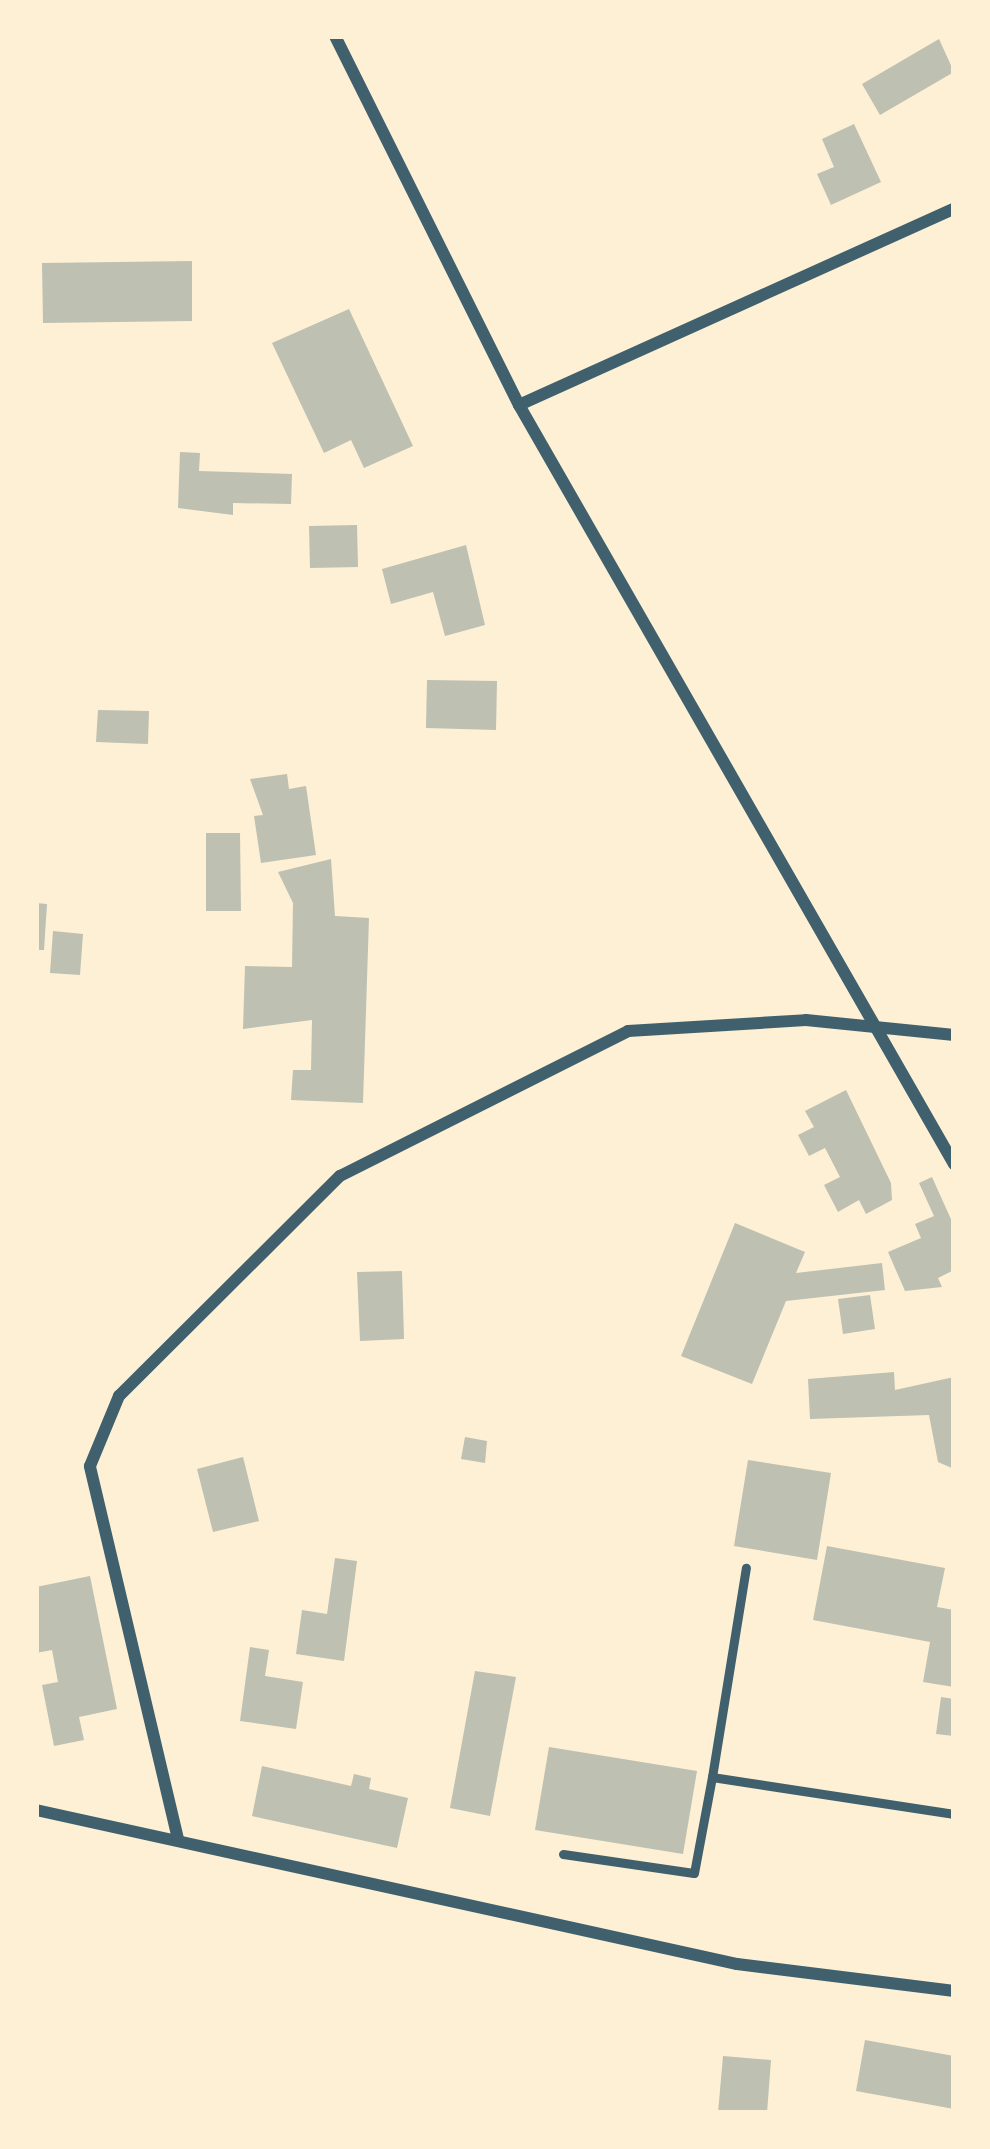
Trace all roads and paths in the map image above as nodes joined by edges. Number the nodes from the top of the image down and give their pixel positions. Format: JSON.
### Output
{"nodes":[{"id":1,"x":335,"y":36,"type":"edge"},
{"id":2,"x":954,"y":209,"type":"edge"},
{"id":3,"x":519,"y":405,"type":"junction"},
{"id":4,"x":881,"y":1031,"type":"junction"},
{"id":5,"x":954,"y":1035,"type":"edge"},
{"id":6,"x":954,"y":1164,"type":"edge"},
{"id":7,"x":746,"y":1568,"type":"dead end"},
{"id":8,"x":712,"y":1777,"type":"junction"},
{"id":9,"x":36,"y":1810,"type":"edge"},
{"id":10,"x":954,"y":1814,"type":"edge"},
{"id":11,"x":178,"y":1839,"type":"junction"},
{"id":12,"x":562,"y":1854,"type":"dead end"},
{"id":13,"x":954,"y":1991,"type":"edge"}],
"edges":[{"from":1,"to":3,"type":"street"},
{"from":2,"to":3,"type":"street"},
{"from":3,"to":4,"type":"street"},
{"from":4,"to":5,"type":"street"},
{"from":4,"to":6,"type":"street"},
{"from":4,"to":11,"type":"street"},
{"from":7,"to":8,"type":"lane"},
{"from":8,"to":10,"type":"lane"},
{"from":8,"to":12,"type":"lane"},
{"from":9,"to":11,"type":"street"},
{"from":11,"to":13,"type":"street"}]}
